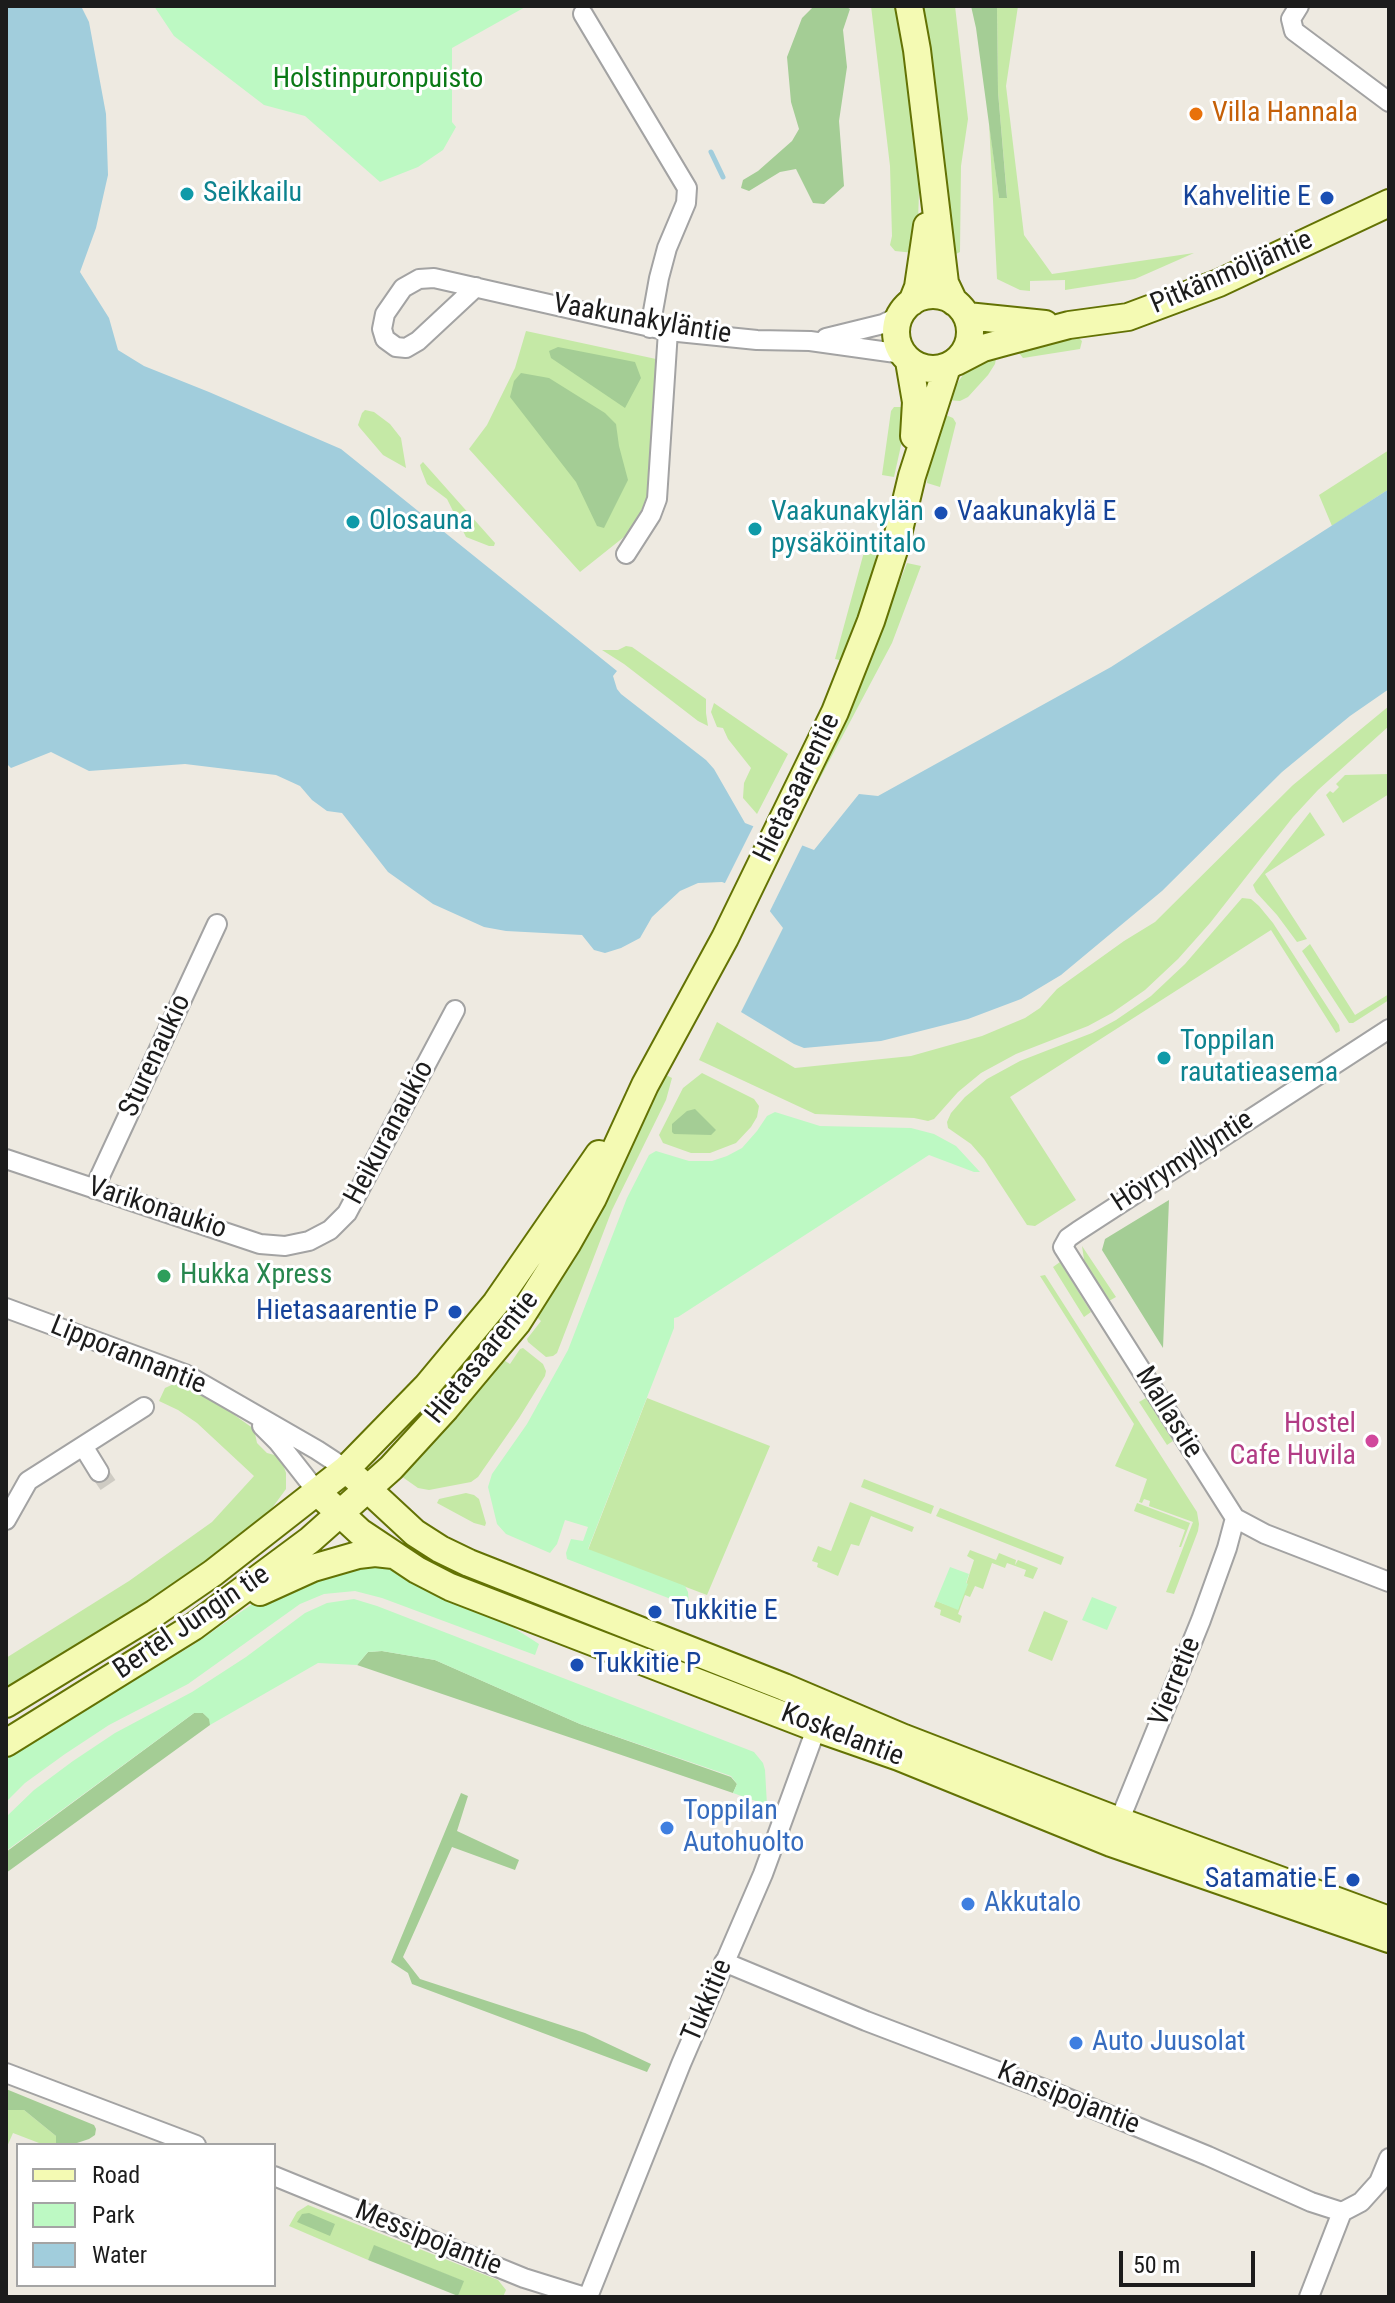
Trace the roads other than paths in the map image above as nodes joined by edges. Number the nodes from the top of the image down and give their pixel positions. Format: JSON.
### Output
{"nodes":[{"id":1,"x":909,"y":6,"type":"edge"},
{"id":2,"x":1299,"y":6,"type":"edge"},
{"id":3,"x":583,"y":14,"type":"dead end"},
{"id":4,"x":1389,"y":102,"type":"edge"},
{"id":5,"x":932,"y":174,"type":"junction"},
{"id":6,"x":1389,"y":203,"type":"edge"},
{"id":7,"x":476,"y":287,"type":"junction"},
{"id":8,"x":906,"y":309,"type":"junction"},
{"id":9,"x":960,"y":309,"type":"junction"},
{"id":10,"x":1069,"y":325,"type":"junction"},
{"id":11,"x":659,"y":329,"type":"junction"},
{"id":12,"x":810,"y":341,"type":"junction"},
{"id":13,"x":906,"y":358,"type":"junction"},
{"id":14,"x":951,"y":364,"type":"junction"},
{"id":15,"x":912,"y":476,"type":"junction"},
{"id":16,"x":626,"y":554,"type":"dead end"},
{"id":17,"x":217,"y":924,"type":"dead end"},
{"id":18,"x":455,"y":1010,"type":"dead end"},
{"id":19,"x":1389,"y":1029,"type":"edge"},
{"id":20,"x":645,"y":1085,"type":"junction"},
{"id":21,"x":6,"y":1159,"type":"edge"},
{"id":22,"x":94,"y":1189,"type":"junction"},
{"id":23,"x":309,"y":1241,"type":"joint"},
{"id":24,"x":1063,"y":1247,"type":"joint"},
{"id":25,"x":6,"y":1308,"type":"edge"},
{"id":26,"x":144,"y":1407,"type":"dead end"},
{"id":27,"x":246,"y":1409,"type":"junction"},
{"id":28,"x":83,"y":1446,"type":"junction"},
{"id":29,"x":346,"y":1469,"type":"junction"},
{"id":30,"x":99,"y":1472,"type":"tunnel mouth"},
{"id":31,"x":368,"y":1490,"type":"junction"},
{"id":32,"x":318,"y":1493,"type":"junction"},
{"id":33,"x":339,"y":1515,"type":"junction"},
{"id":34,"x":1235,"y":1518,"type":"junction"},
{"id":35,"x":6,"y":1520,"type":"edge"},
{"id":36,"x":395,"y":1556,"type":"junction"},
{"id":37,"x":1389,"y":1582,"type":"edge"},
{"id":38,"x":193,"y":1627,"type":"junction"},
{"id":39,"x":6,"y":1704,"type":"edge"},
{"id":40,"x":820,"y":1716,"type":"junction"},
{"id":41,"x":6,"y":1743,"type":"edge"},
{"id":42,"x":1115,"y":1832,"type":"junction"},
{"id":43,"x":1389,"y":1920,"type":"edge"},
{"id":44,"x":1389,"y":1939,"type":"edge"},
{"id":45,"x":724,"y":1962,"type":"junction"},
{"id":46,"x":6,"y":2073,"type":"edge"},
{"id":47,"x":191,"y":2143,"type":"edge"},
{"id":48,"x":1389,"y":2158,"type":"edge"},
{"id":49,"x":276,"y":2177,"type":"edge"},
{"id":50,"x":1342,"y":2212,"type":"junction"},
{"id":51,"x":586,"y":2297,"type":"edge"},
{"id":52,"x":1309,"y":2297,"type":"edge"}],
"edges":[{"from":1,"to":5,"type":"street"},
{"from":2,"to":4,"type":"street"},
{"from":3,"to":11,"type":"street"},
{"from":5,"to":8,"type":"street"},
{"from":5,"to":9,"type":"street"},
{"from":6,"to":10,"type":"street","name":"Pitkänmöljäntie"},
{"from":7,"to":7,"type":"street","name":"Vaakunakyläntie"},
{"from":7,"to":11,"type":"street","name":"Vaakunakyläntie"},
{"from":8,"to":9,"type":"street"},
{"from":8,"to":12,"type":"street","name":"Vaakunakyläntie"},
{"from":8,"to":13,"type":"street"},
{"from":9,"to":10,"type":"street","name":"Pitkänmöljäntie"},
{"from":9,"to":14,"type":"street"},
{"from":10,"to":14,"type":"street","name":"Pitkänmöljäntie"},
{"from":11,"to":12,"type":"street","name":"Vaakunakyläntie"},
{"from":11,"to":16,"type":"street"},
{"from":12,"to":13,"type":"street","name":"Vaakunakyläntie"},
{"from":13,"to":14,"type":"street"},
{"from":13,"to":15,"type":"street","name":"Hietasaarentie"},
{"from":14,"to":15,"type":"street","name":"Hietasaarentie"},
{"from":15,"to":20,"type":"street","name":"Hietasaarentie"},
{"from":17,"to":22,"type":"street","name":"Sturenaukio"},
{"from":18,"to":23,"type":"street","name":"Heikuranaukio"},
{"from":19,"to":24,"type":"street","name":"Höyrymyllyntie"},
{"from":20,"to":29,"type":"street","name":"Hietasaarentie"},
{"from":20,"to":31,"type":"street","name":"Hietasaarentie"},
{"from":21,"to":22,"type":"street","name":"Varikonaukio"},
{"from":22,"to":23,"type":"street","name":"Varikonaukio"},
{"from":24,"to":34,"type":"street","name":"Mallastie"},
{"from":25,"to":27,"type":"street","name":"Lipporannantie"},
{"from":26,"to":28,"type":"street"},
{"from":27,"to":29,"type":"street","name":"Lipporannantie"},
{"from":27,"to":32,"type":"street","name":"Lipporannantie"},
{"from":28,"to":30,"type":"street"},
{"from":28,"to":35,"type":"street"},
{"from":29,"to":31,"type":"street","name":"Koskelantie"},
{"from":29,"to":32,"type":"street","name":"Bertel Jungin tie"},
{"from":31,"to":33,"type":"street","name":"Bertel Jungin tie"},
{"from":31,"to":40,"type":"street","name":"Koskelantie"},
{"from":32,"to":33,"type":"street","name":"Koskelantie"},
{"from":32,"to":39,"type":"street","name":"Bertel Jungin tie"},
{"from":33,"to":36,"type":"street","name":"Koskelantie"},
{"from":33,"to":38,"type":"street","name":"Bertel Jungin tie"},
{"from":34,"to":37,"type":"street"},
{"from":34,"to":42,"type":"street","name":"Vierretie"},
{"from":36,"to":38,"type":"street"},
{"from":36,"to":40,"type":"street","name":"Koskelantie"},
{"from":38,"to":41,"type":"street","name":"Bertel Jungin tie"},
{"from":40,"to":42,"type":"street","name":"Koskelantie"},
{"from":40,"to":45,"type":"street","name":"Tukkitie"},
{"from":42,"to":43,"type":"street","name":"Koskelantie"},
{"from":42,"to":44,"type":"street","name":"Koskelantie"},
{"from":45,"to":50,"type":"street","name":"Kansipojantie"},
{"from":45,"to":51,"type":"street","name":"Tukkitie"},
{"from":46,"to":47,"type":"street"},
{"from":48,"to":50,"type":"street"},
{"from":49,"to":51,"type":"street","name":"Messipojantie"},
{"from":50,"to":52,"type":"street"}]}
